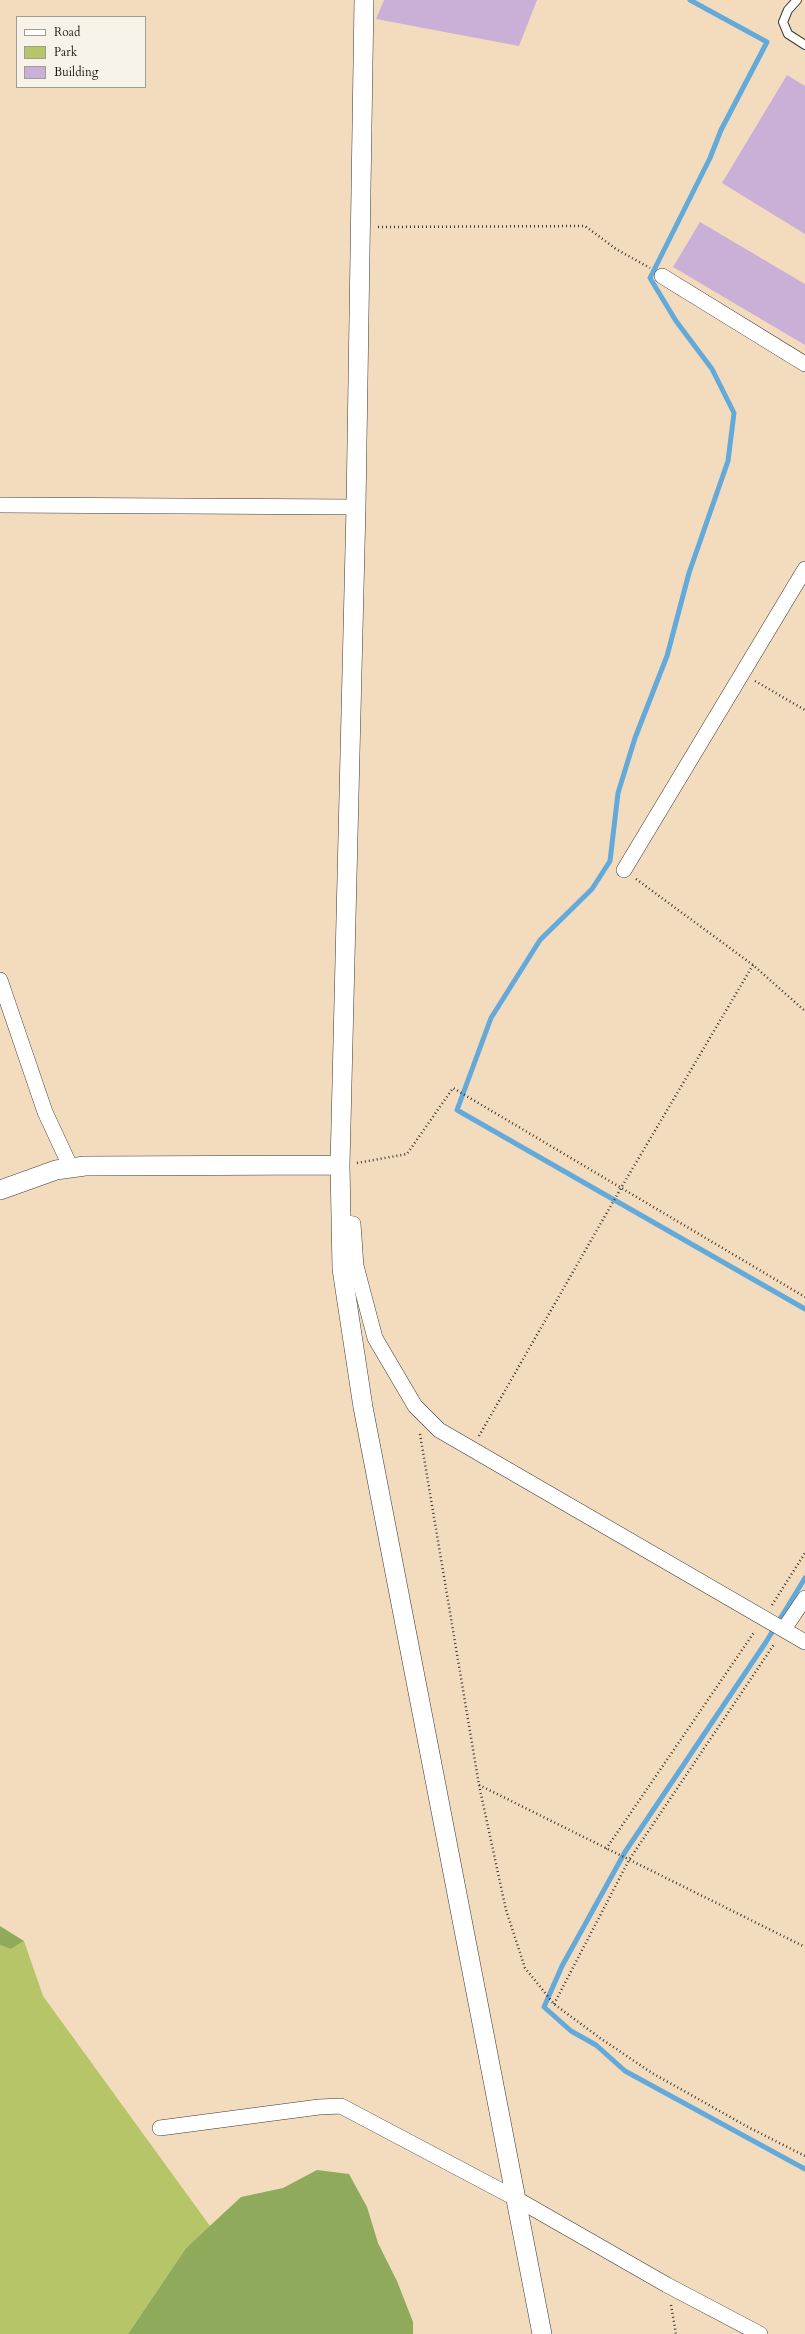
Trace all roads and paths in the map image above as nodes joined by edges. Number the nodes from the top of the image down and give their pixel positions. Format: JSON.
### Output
{"nodes":[{"id":1,"x":364,"y":0,"type":"edge"},
{"id":2,"x":798,"y":0,"type":"edge"},
{"id":3,"x":805,"y":45,"type":"edge"},
{"id":4,"x":360,"y":227,"type":"junction"},
{"id":5,"x":662,"y":276,"type":"joint"},
{"id":6,"x":805,"y":364,"type":"edge"},
{"id":7,"x":0,"y":505,"type":"edge"},
{"id":8,"x":356,"y":507,"type":"junction"},
{"id":9,"x":805,"y":569,"type":"edge"},
{"id":10,"x":742,"y":674,"type":"junction"},
{"id":11,"x":805,"y":710,"type":"edge"},
{"id":12,"x":624,"y":870,"type":"joint"},
{"id":13,"x":753,"y":965,"type":"junction"},
{"id":14,"x":0,"y":980,"type":"edge"},
{"id":15,"x":805,"y":1011,"type":"edge"},
{"id":16,"x":340,"y":1165,"type":"junction"},
{"id":17,"x":71,"y":1168,"type":"junction"},
{"id":18,"x":621,"y":1188,"type":"junction"},
{"id":19,"x":0,"y":1190,"type":"edge"},
{"id":20,"x":342,"y":1222,"type":"junction"},
{"id":21,"x":805,"y":1297,"type":"edge"},
{"id":22,"x":415,"y":1406,"type":"junction"},
{"id":23,"x":471,"y":1450,"type":"junction"},
{"id":24,"x":805,"y":1553,"type":"edge"},
{"id":25,"x":805,"y":1598,"type":"edge"},
{"id":26,"x":764,"y":1618,"type":"junction"},
{"id":27,"x":784,"y":1629,"type":"junction"},
{"id":28,"x":805,"y":1642,"type":"edge"},
{"id":29,"x":479,"y":1785,"type":"junction"},
{"id":30,"x":606,"y":1849,"type":"junction"},
{"id":31,"x":629,"y":1860,"type":"junction"},
{"id":32,"x":805,"y":1947,"type":"edge"},
{"id":33,"x":554,"y":2004,"type":"junction"},
{"id":34,"x":160,"y":2128,"type":"dead end"},
{"id":35,"x":805,"y":2156,"type":"edge"},
{"id":36,"x":515,"y":2198,"type":"junction"},
{"id":37,"x":668,"y":2285,"type":"junction"},
{"id":38,"x":542,"y":2334,"type":"edge"},
{"id":39,"x":676,"y":2334,"type":"edge"},
{"id":40,"x":760,"y":2334,"type":"edge"}],
"edges":[{"from":1,"to":4,"type":"street"},
{"from":2,"to":3,"type":"lane"},
{"from":4,"to":5,"type":"path"},
{"from":4,"to":8,"type":"street"},
{"from":5,"to":6,"type":"street"},
{"from":7,"to":8,"type":"street"},
{"from":8,"to":16,"type":"street"},
{"from":9,"to":10,"type":"street"},
{"from":10,"to":11,"type":"path"},
{"from":10,"to":12,"type":"street"},
{"from":12,"to":13,"type":"path"},
{"from":13,"to":15,"type":"path"},
{"from":13,"to":18,"type":"path"},
{"from":14,"to":17,"type":"street"},
{"from":16,"to":17,"type":"street"},
{"from":16,"to":18,"type":"path"},
{"from":16,"to":20,"type":"street"},
{"from":17,"to":19,"type":"street"},
{"from":18,"to":21,"type":"path"},
{"from":18,"to":23,"type":"path"},
{"from":20,"to":22,"type":"street"},
{"from":20,"to":36,"type":"street"},
{"from":22,"to":23,"type":"street"},
{"from":22,"to":29,"type":"path"},
{"from":23,"to":26,"type":"street"},
{"from":24,"to":26,"type":"path"},
{"from":25,"to":27,"type":"street"},
{"from":26,"to":27,"type":"street"},
{"from":26,"to":30,"type":"path"},
{"from":27,"to":28,"type":"street"},
{"from":27,"to":31,"type":"path"},
{"from":29,"to":30,"type":"path"},
{"from":29,"to":33,"type":"path"},
{"from":30,"to":31,"type":"path"},
{"from":31,"to":32,"type":"path"},
{"from":31,"to":33,"type":"path"},
{"from":33,"to":35,"type":"path"},
{"from":34,"to":36,"type":"street"},
{"from":36,"to":37,"type":"street"},
{"from":36,"to":38,"type":"street"},
{"from":37,"to":39,"type":"path"},
{"from":37,"to":40,"type":"street"}]}
